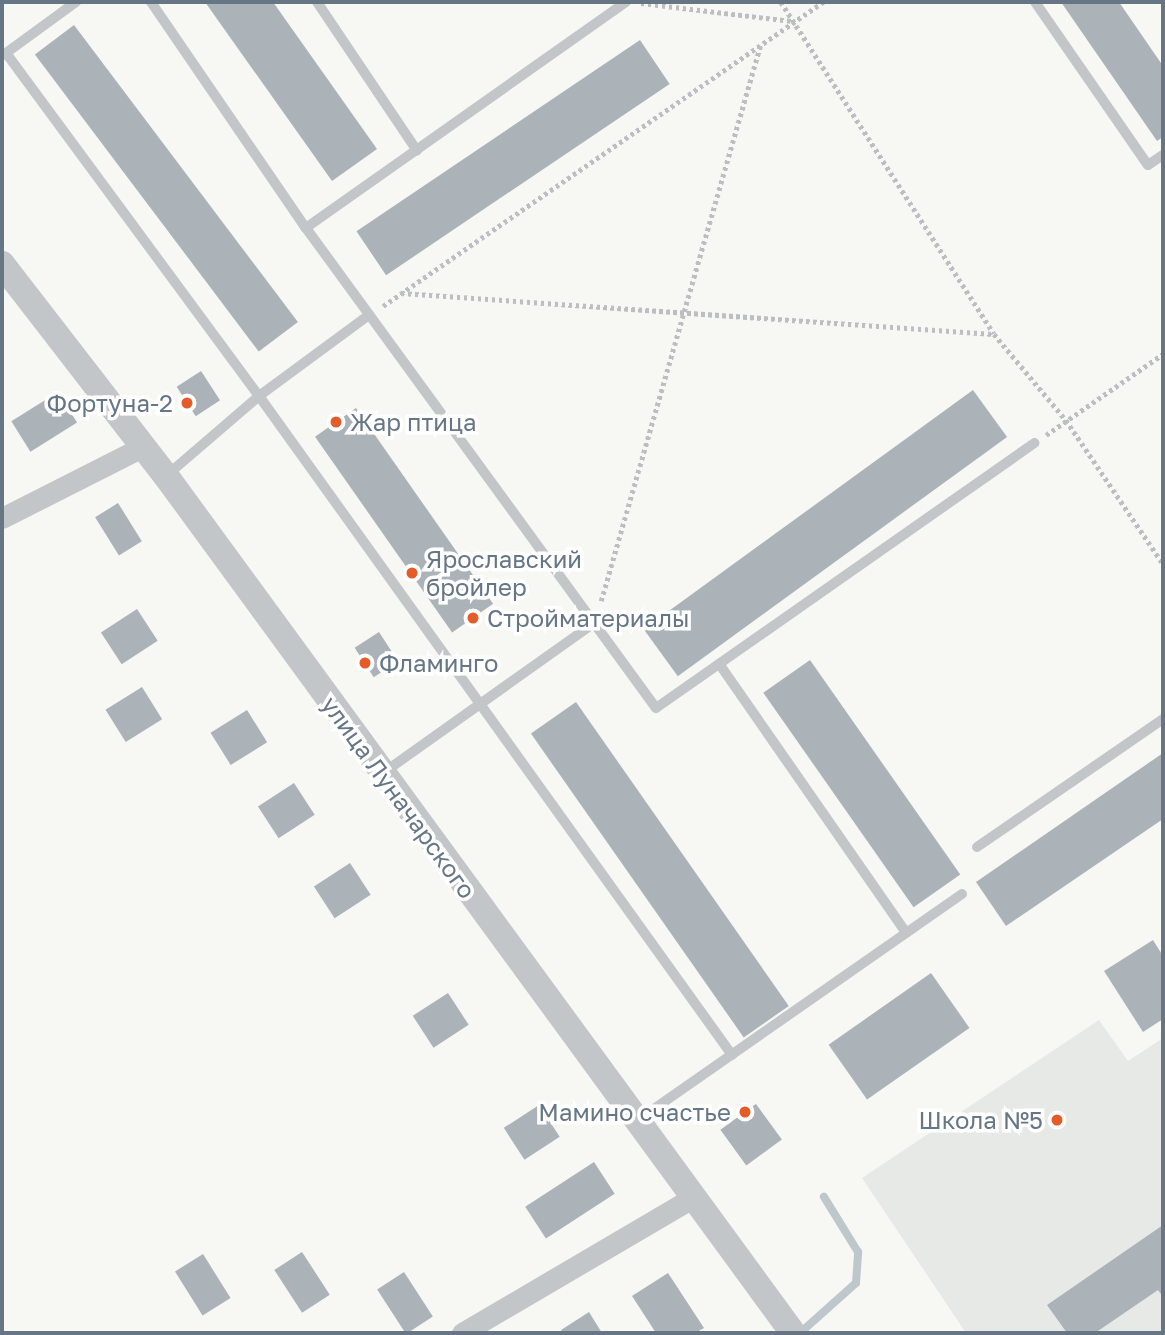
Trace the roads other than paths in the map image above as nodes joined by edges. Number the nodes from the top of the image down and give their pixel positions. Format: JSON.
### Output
{"nodes":[{"id":1,"x":76,"y":2,"type":"edge"},
{"id":2,"x":151,"y":2,"type":"edge"},
{"id":3,"x":317,"y":2,"type":"edge"},
{"id":4,"x":626,"y":2,"type":"edge"},
{"id":5,"x":1034,"y":2,"type":"edge"},
{"id":6,"x":4,"y":54,"type":"edge"},
{"id":7,"x":417,"y":151,"type":"junction"},
{"id":8,"x":1163,"y":155,"type":"edge"},
{"id":9,"x":306,"y":228,"type":"junction"},
{"id":10,"x":2,"y":264,"type":"edge"},
{"id":11,"x":369,"y":315,"type":"junction"},
{"id":12,"x":259,"y":396,"type":"junction"},
{"id":13,"x":1034,"y":443,"type":"road end"},
{"id":14,"x":144,"y":446,"type":"junction"},
{"id":15,"x":166,"y":476,"type":"junction"},
{"id":16,"x":2,"y":518,"type":"edge"},
{"id":17,"x":594,"y":623,"type":"junction"},
{"id":18,"x":720,"y":665,"type":"junction"},
{"id":19,"x":482,"y":706,"type":"junction"},
{"id":20,"x":1163,"y":719,"type":"edge"},
{"id":21,"x":383,"y":774,"type":"junction"},
{"id":22,"x":977,"y":847,"type":"dead end"},
{"id":23,"x":962,"y":894,"type":"dead end"},
{"id":24,"x":906,"y":933,"type":"junction"},
{"id":25,"x":732,"y":1055,"type":"junction"},
{"id":26,"x":635,"y":1122,"type":"junction"},
{"id":27,"x":692,"y":1198,"type":"junction"},
{"id":28,"x":462,"y":1333,"type":"edge"},
{"id":29,"x":793,"y":1333,"type":"edge"}],
"edges":[{"from":1,"to":6,"type":"lane"},
{"from":2,"to":9,"type":"lane"},
{"from":3,"to":7,"type":"lane"},
{"from":4,"to":7,"type":"lane"},
{"from":5,"to":8,"type":"lane"},
{"from":6,"to":12,"type":"lane"},
{"from":7,"to":9,"type":"lane"},
{"from":9,"to":11,"type":"lane"},
{"from":10,"to":14,"type":"street","name":"улица Луначарского"},
{"from":11,"to":12,"type":"lane"},
{"from":11,"to":17,"type":"lane"},
{"from":12,"to":15,"type":"lane"},
{"from":12,"to":19,"type":"lane"},
{"from":13,"to":18,"type":"lane"},
{"from":14,"to":15,"type":"street","name":"улица Луначарского"},
{"from":14,"to":16,"type":"street"},
{"from":15,"to":21,"type":"street","name":"улица Луначарского"},
{"from":17,"to":18,"type":"lane"},
{"from":17,"to":19,"type":"lane"},
{"from":18,"to":24,"type":"lane"},
{"from":19,"to":21,"type":"lane"},
{"from":19,"to":25,"type":"lane"},
{"from":20,"to":22,"type":"lane"},
{"from":21,"to":26,"type":"street","name":"улица Луначарского"},
{"from":23,"to":24,"type":"lane"},
{"from":24,"to":25,"type":"lane"},
{"from":25,"to":26,"type":"lane"},
{"from":26,"to":27,"type":"street","name":"улица Луначарского"},
{"from":27,"to":28,"type":"street"},
{"from":27,"to":29,"type":"street","name":"улица Луначарского"}]}
